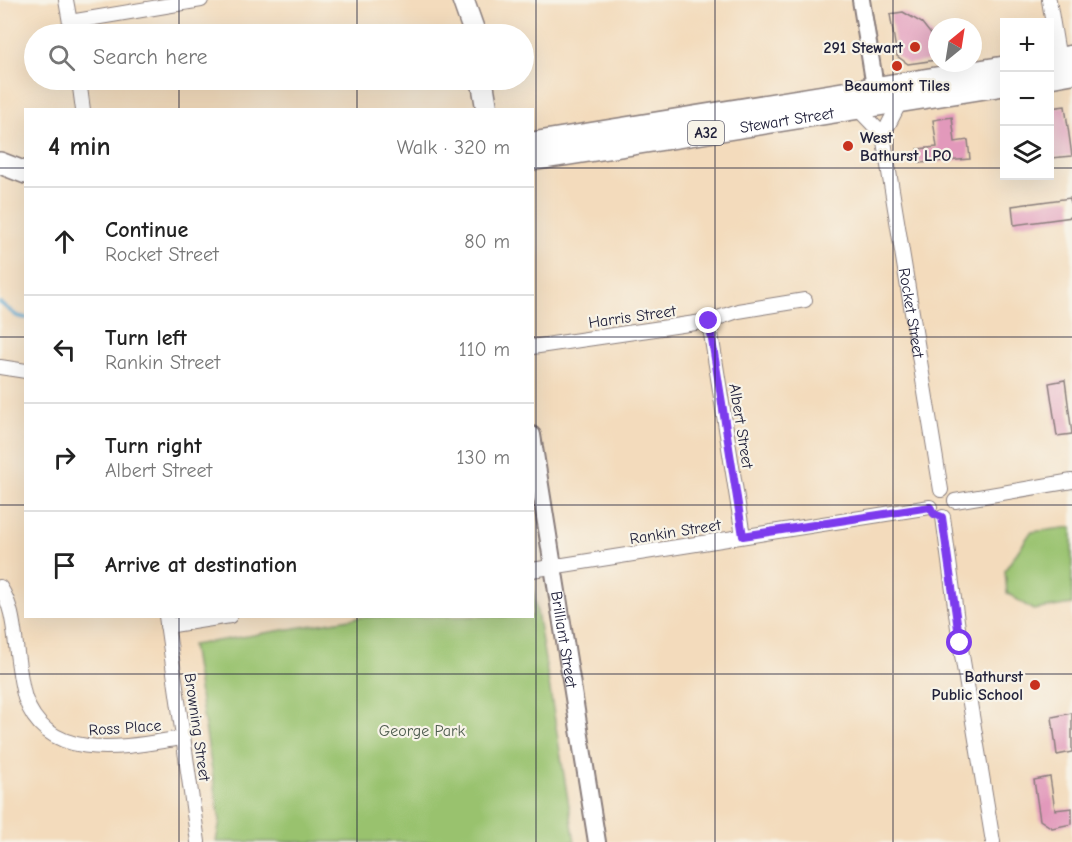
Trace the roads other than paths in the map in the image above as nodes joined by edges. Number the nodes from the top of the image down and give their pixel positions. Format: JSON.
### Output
{"nodes":[{"id":1,"x":66,"y":0,"type":"edge"},
{"id":2,"x":201,"y":0,"type":"edge"},
{"id":3,"x":462,"y":0,"type":"edge"},
{"id":4,"x":861,"y":0,"type":"edge"},
{"id":5,"x":1049,"y":0,"type":"edge"},
{"id":6,"x":70,"y":24,"type":"edge"},
{"id":7,"x":90,"y":24,"type":"edge"},
{"id":8,"x":462,"y":24,"type":"edge"},
{"id":9,"x":471,"y":24,"type":"edge"},
{"id":10,"x":1061,"y":67,"type":"edge"},
{"id":11,"x":1000,"y":68,"type":"edge"},
{"id":12,"x":1000,"y":86,"type":"edge"},
{"id":13,"x":80,"y":90,"type":"edge"},
{"id":14,"x":470,"y":90,"type":"edge"},
{"id":15,"x":484,"y":90,"type":"edge"},
{"id":16,"x":871,"y":101,"type":"junction"},
{"id":17,"x":900,"y":102,"type":"junction"},
{"id":18,"x":83,"y":108,"type":"edge"},
{"id":19,"x":473,"y":108,"type":"edge"},
{"id":20,"x":487,"y":108,"type":"edge"},
{"id":21,"x":883,"y":135,"type":"junction"},
{"id":22,"x":534,"y":143,"type":"edge"},
{"id":23,"x":534,"y":160,"type":"edge"},
{"id":24,"x":0,"y":163,"type":"edge"},
{"id":25,"x":24,"y":173,"type":"edge"},
{"id":26,"x":0,"y":179,"type":"edge"},
{"id":27,"x":24,"y":187,"type":"edge"},
{"id":28,"x":805,"y":300,"type":"dead end"},
{"id":29,"x":709,"y":321,"type":"junction"},
{"id":30,"x":534,"y":347,"type":"edge"},
{"id":31,"x":0,"y":367,"type":"edge"},
{"id":32,"x":24,"y":371,"type":"edge"},
{"id":33,"x":534,"y":448,"type":"edge"},
{"id":34,"x":1072,"y":481,"type":"edge"},
{"id":35,"x":941,"y":490,"type":"junction"},
{"id":36,"x":955,"y":501,"type":"junction"},
{"id":37,"x":930,"y":507,"type":"junction"},
{"id":38,"x":942,"y":517,"type":"junction"},
{"id":39,"x":743,"y":536,"type":"junction"},
{"id":40,"x":553,"y":567,"type":"junction"},
{"id":41,"x":534,"y":570,"type":"edge"},
{"id":42,"x":0,"y":587,"type":"edge"},
{"id":43,"x":204,"y":618,"type":"edge"},
{"id":44,"x":166,"y":621,"type":"edge"},
{"id":45,"x":182,"y":738,"type":"junction"},
{"id":46,"x":198,"y":842,"type":"edge"},
{"id":47,"x":597,"y":842,"type":"edge"},
{"id":48,"x":993,"y":842,"type":"edge"}],
"edges":[{"from":1,"to":6,"type":"street"},
{"from":2,"to":7,"type":"street"},
{"from":3,"to":8,"type":"highway"},
{"from":3,"to":9,"type":"highway"},
{"from":4,"to":16,"type":"street"},
{"from":5,"to":10,"type":"street"},
{"from":11,"to":16,"type":"highway","name":"Stewart Street","number":"A32"},
{"from":12,"to":17,"type":"highway","name":"Stewart Street","number":"A32"},
{"from":13,"to":18,"type":"street"},
{"from":14,"to":19,"type":"highway"},
{"from":15,"to":20,"type":"highway"},
{"from":16,"to":17,"type":"highway","name":"Stewart Street","number":"A32"},
{"from":16,"to":21,"type":"street"},
{"from":16,"to":22,"type":"highway","name":"Stewart Street","number":"A32"},
{"from":16,"to":23,"type":"highway","name":"Stewart Street","number":"A32"},
{"from":17,"to":21,"type":"street"},
{"from":21,"to":35,"type":"street","name":"Rocket Street"},
{"from":24,"to":25,"type":"highway"},
{"from":26,"to":27,"type":"highway"},
{"from":28,"to":29,"type":"street","name":"Harris Street"},
{"from":29,"to":30,"type":"street","name":"Harris Street"},
{"from":29,"to":39,"type":"street","name":"Albert Street"},
{"from":31,"to":32,"type":"street"},
{"from":33,"to":40,"type":"street","name":"Brilliant Street"},
{"from":34,"to":36,"type":"street"},
{"from":35,"to":36,"type":"street"},
{"from":35,"to":37,"type":"street"},
{"from":36,"to":38,"type":"street"},
{"from":37,"to":38,"type":"street"},
{"from":37,"to":39,"type":"street","name":"Rankin Street"},
{"from":38,"to":48,"type":"street"},
{"from":39,"to":40,"type":"street","name":"Rankin Street"},
{"from":40,"to":41,"type":"street","name":"Rankin Street"},
{"from":40,"to":47,"type":"street","name":"Brilliant Street"},
{"from":42,"to":45,"type":"street","name":"Ross Place"},
{"from":43,"to":44,"type":"street"},
{"from":44,"to":45,"type":"street","name":"Browning Street"},
{"from":45,"to":46,"type":"street","name":"Browning Street"}]}
